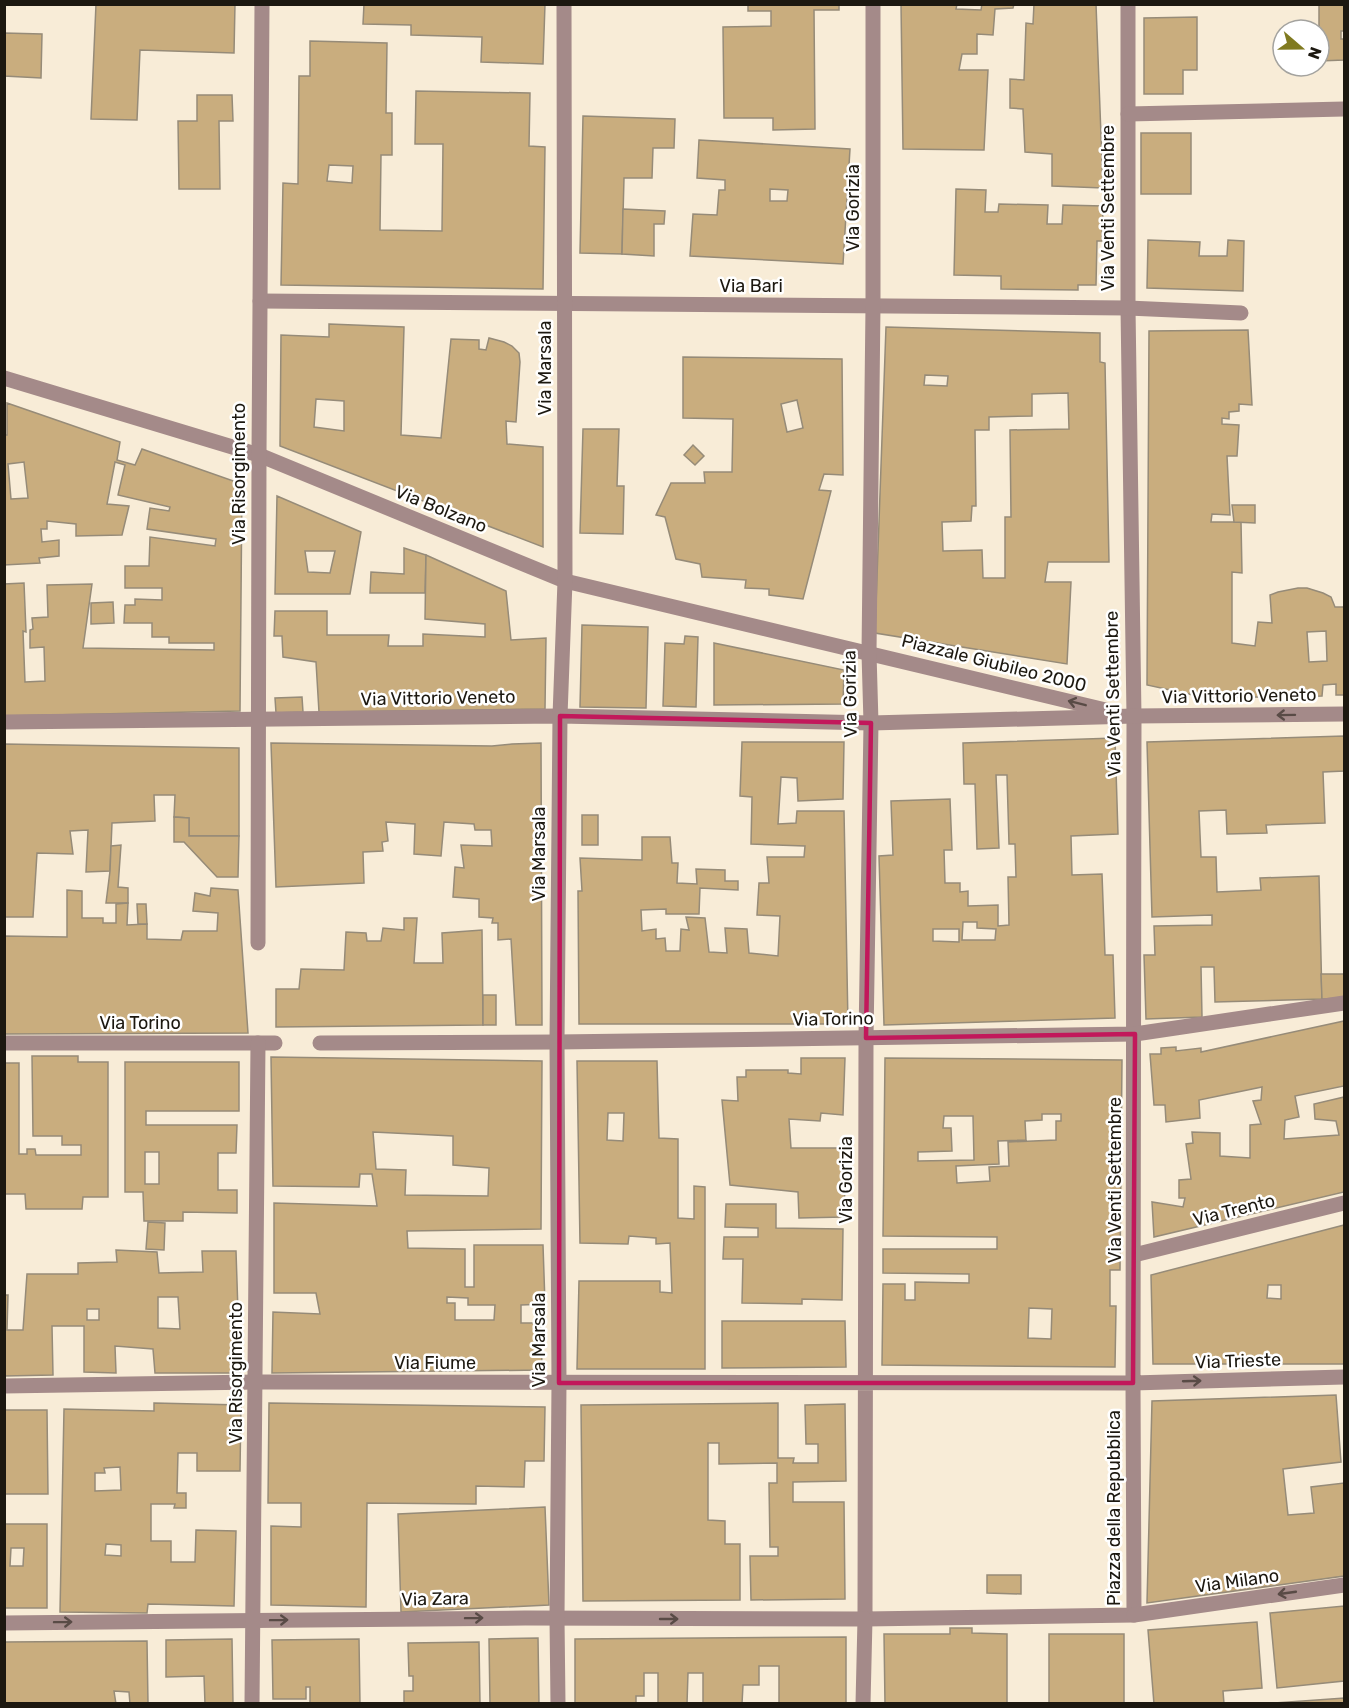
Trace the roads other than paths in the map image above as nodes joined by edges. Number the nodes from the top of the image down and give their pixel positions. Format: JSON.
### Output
{"nodes":[{"id":1,"x":262,"y":4,"type":"edge"},
{"id":2,"x":564,"y":4,"type":"edge"},
{"id":3,"x":873,"y":4,"type":"edge"},
{"id":4,"x":1128,"y":4,"type":"edge"},
{"id":5,"x":1344,"y":110,"type":"edge"},
{"id":6,"x":1128,"y":114,"type":"junction"},
{"id":7,"x":260,"y":301,"type":"junction"},
{"id":8,"x":565,"y":304,"type":"junction"},
{"id":9,"x":873,"y":306,"type":"junction"},
{"id":10,"x":1128,"y":308,"type":"junction"},
{"id":11,"x":1241,"y":313,"type":"dead end"},
{"id":12,"x":4,"y":378,"type":"edge"},
{"id":13,"x":259,"y":455,"type":"junction"},
{"id":14,"x":565,"y":581,"type":"junction"},
{"id":15,"x":869,"y":653,"type":"junction"},
{"id":16,"x":1344,"y":714,"type":"edge"},
{"id":17,"x":560,"y":716,"type":"junction"},
{"id":18,"x":1134,"y":716,"type":"junction"},
{"id":19,"x":258,"y":719,"type":"junction"},
{"id":20,"x":4,"y":722,"type":"edge"},
{"id":21,"x":871,"y":723,"type":"junction"},
{"id":22,"x":258,"y":943,"type":"dead end"},
{"id":23,"x":1344,"y":1003,"type":"edge"},
{"id":24,"x":1135,"y":1034,"type":"junction"},
{"id":25,"x":866,"y":1038,"type":"junction"},
{"id":26,"x":557,"y":1042,"type":"junction"},
{"id":27,"x":4,"y":1043,"type":"edge"},
{"id":28,"x":258,"y":1043,"type":"junction"},
{"id":29,"x":275,"y":1043,"type":"dead end"},
{"id":30,"x":320,"y":1043,"type":"dead end"},
{"id":31,"x":1344,"y":1203,"type":"edge"},
{"id":32,"x":1134,"y":1255,"type":"junction"},
{"id":33,"x":1344,"y":1377,"type":"edge"},
{"id":34,"x":256,"y":1383,"type":"junction"},
{"id":35,"x":559,"y":1383,"type":"junction"},
{"id":36,"x":1133,"y":1383,"type":"junction"},
{"id":37,"x":866,"y":1384,"type":"junction"},
{"id":38,"x":4,"y":1386,"type":"edge"},
{"id":39,"x":1344,"y":1585,"type":"edge"},
{"id":40,"x":1134,"y":1615,"type":"junction"},
{"id":41,"x":557,"y":1618,"type":"junction"},
{"id":42,"x":865,"y":1619,"type":"junction"},
{"id":43,"x":254,"y":1620,"type":"junction"},
{"id":44,"x":4,"y":1623,"type":"edge"},
{"id":45,"x":252,"y":1704,"type":"edge"},
{"id":46,"x":558,"y":1704,"type":"edge"},
{"id":47,"x":862,"y":1704,"type":"edge"}],
"edges":[{"from":1,"to":7,"type":"street","name":"Via Risorgimento"},
{"from":2,"to":8,"type":"street","name":"Via Marsala"},
{"from":3,"to":9,"type":"street","name":"Via Gorizia"},
{"from":4,"to":6,"type":"street","name":"Via Venti Settembre"},
{"from":5,"to":6,"type":"street"},
{"from":6,"to":10,"type":"street","name":"Via Venti Settembre"},
{"from":7,"to":8,"type":"street","name":"Via Bari"},
{"from":7,"to":13,"type":"street","name":"Via Risorgimento"},
{"from":8,"to":9,"type":"street","name":"Via Bari"},
{"from":8,"to":14,"type":"street","name":"Via Marsala"},
{"from":9,"to":10,"type":"street","name":"Via Bari"},
{"from":9,"to":15,"type":"street","name":"Via Gorizia"},
{"from":10,"to":11,"type":"street","name":"Via Bari"},
{"from":10,"to":18,"type":"street","name":"Via Venti Settembre"},
{"from":12,"to":13,"type":"street","name":"Via Bolzano"},
{"from":13,"to":14,"type":"street","name":"Via Bolzano"},
{"from":13,"to":19,"type":"street","name":"Via Risorgimento"},
{"from":14,"to":15,"type":"street","name":"Via Bolzano"},
{"from":14,"to":17,"type":"street","name":"Via Marsala"},
{"from":18,"to":15,"type":"street","name":"Piazzale Giubileo 2000","one_way":true},
{"from":15,"to":21,"type":"street","name":"Via Gorizia"},
{"from":16,"to":18,"type":"street","name":"Via Vittorio Veneto","one_way":true},
{"from":17,"to":19,"type":"street","name":"Via Vittorio Veneto"},
{"from":17,"to":21,"type":"street","name":"Via Vittorio Veneto"},
{"from":17,"to":26,"type":"street","name":"Via Marsala"},
{"from":18,"to":21,"type":"street","name":"Piazzale Giubileo 2000"},
{"from":18,"to":24,"type":"street","name":"Via Venti Settembre"},
{"from":19,"to":20,"type":"street","name":"Via Vittorio Veneto"},
{"from":19,"to":22,"type":"street","name":"Via Risorgimento"},
{"from":21,"to":25,"type":"street","name":"Via Gorizia"},
{"from":23,"to":24,"type":"street","name":"Via Torino"},
{"from":24,"to":25,"type":"street","name":"Via Torino"},
{"from":24,"to":32,"type":"street","name":"Via Venti Settembre"},
{"from":25,"to":26,"type":"street","name":"Via Torino"},
{"from":25,"to":37,"type":"street","name":"Via Gorizia"},
{"from":26,"to":30,"type":"street","name":"Via Torino"},
{"from":26,"to":35,"type":"street","name":"Via Marsala"},
{"from":27,"to":28,"type":"street","name":"Via Torino"},
{"from":28,"to":29,"type":"street","name":"Via Torino"},
{"from":28,"to":34,"type":"street","name":"Via Risorgimento"},
{"from":31,"to":32,"type":"street","name":"Via Trento"},
{"from":32,"to":36,"type":"street","name":"Via Venti Settembre"},
{"from":36,"to":33,"type":"street","name":"Via Trieste","one_way":true},
{"from":34,"to":35,"type":"street","name":"Via Fiume"},
{"from":34,"to":38,"type":"street","name":"Via Fiume"},
{"from":34,"to":43,"type":"street","name":"Via Risorgimento"},
{"from":35,"to":37,"type":"street","name":"Via Fiume"},
{"from":35,"to":41,"type":"street","name":"Via Marsala"},
{"from":36,"to":37,"type":"street","name":"Piazza della Repubblica"},
{"from":36,"to":40,"type":"street","name":"Piazza della Repubblica"},
{"from":37,"to":42,"type":"street"},
{"from":39,"to":40,"type":"street","name":"Via Milano","one_way":true},
{"from":40,"to":42,"type":"street","name":"Piazza della Repubblica"},
{"from":41,"to":42,"type":"street","name":"Via Zara","one_way":true},
{"from":43,"to":41,"type":"street","name":"Via Zara","one_way":true},
{"from":41,"to":46,"type":"street","name":"Via Marsala"},
{"from":42,"to":47,"type":"street"},
{"from":44,"to":43,"type":"street","name":"Via Zara","one_way":true},
{"from":43,"to":45,"type":"street","name":"Via Risorgimento"}]}
